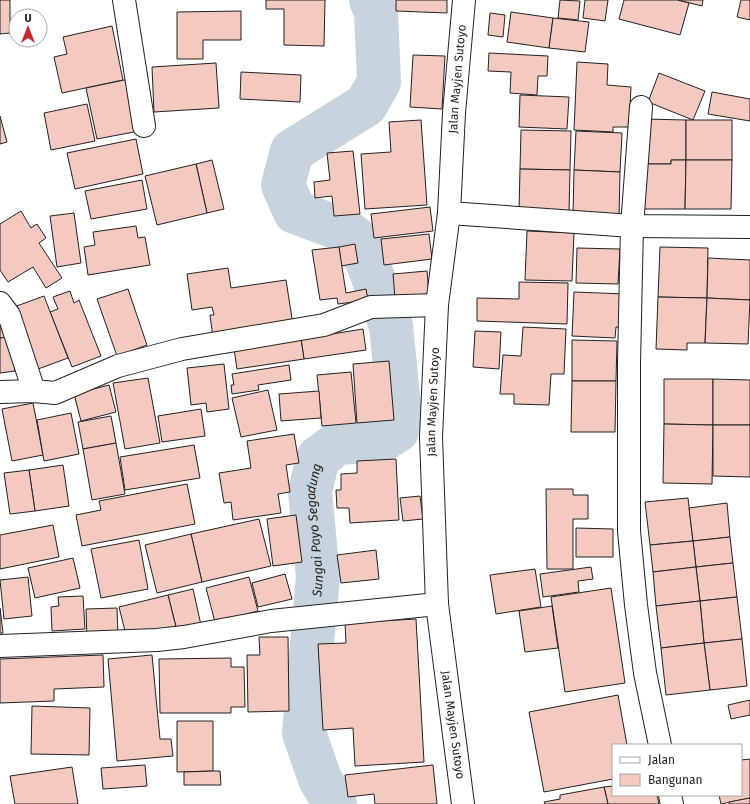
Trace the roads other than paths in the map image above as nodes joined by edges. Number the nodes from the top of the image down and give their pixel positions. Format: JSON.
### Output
{"nodes":[{"id":1,"x":124,"y":0,"type":"edge"},
{"id":2,"x":464,"y":0,"type":"edge"},
{"id":3,"x":641,"y":107,"type":"dead end"},
{"id":4,"x":144,"y":126,"type":"dead end"},
{"id":5,"x":449,"y":213,"type":"junction"},
{"id":6,"x":632,"y":226,"type":"junction"},
{"id":7,"x":750,"y":227,"type":"edge"},
{"id":8,"x":0,"y":303,"type":"edge"},
{"id":9,"x":437,"y":305,"type":"junction"},
{"id":10,"x":34,"y":391,"type":"junction"},
{"id":11,"x":0,"y":392,"type":"edge"},
{"id":12,"x":437,"y":604,"type":"junction"},
{"id":13,"x":0,"y":646,"type":"edge"},
{"id":14,"x":660,"y":744,"type":"edge"},
{"id":15,"x":463,"y":804,"type":"edge"}],
"edges":[{"from":1,"to":4,"type":"street"},
{"from":2,"to":5,"type":"street","name":"Jalan Mayjen Sutoyo"},
{"from":3,"to":6,"type":"street"},
{"from":5,"to":6,"type":"street"},
{"from":5,"to":9,"type":"street","name":"Jalan Mayjen Sutoyo"},
{"from":6,"to":7,"type":"street"},
{"from":6,"to":14,"type":"street"},
{"from":8,"to":10,"type":"street"},
{"from":9,"to":10,"type":"street"},
{"from":9,"to":12,"type":"street","name":"Jalan Mayjen Sutoyo"},
{"from":10,"to":11,"type":"street"},
{"from":12,"to":13,"type":"street"},
{"from":12,"to":15,"type":"street","name":"Jalan Mayjen Sutoyo"}]}
